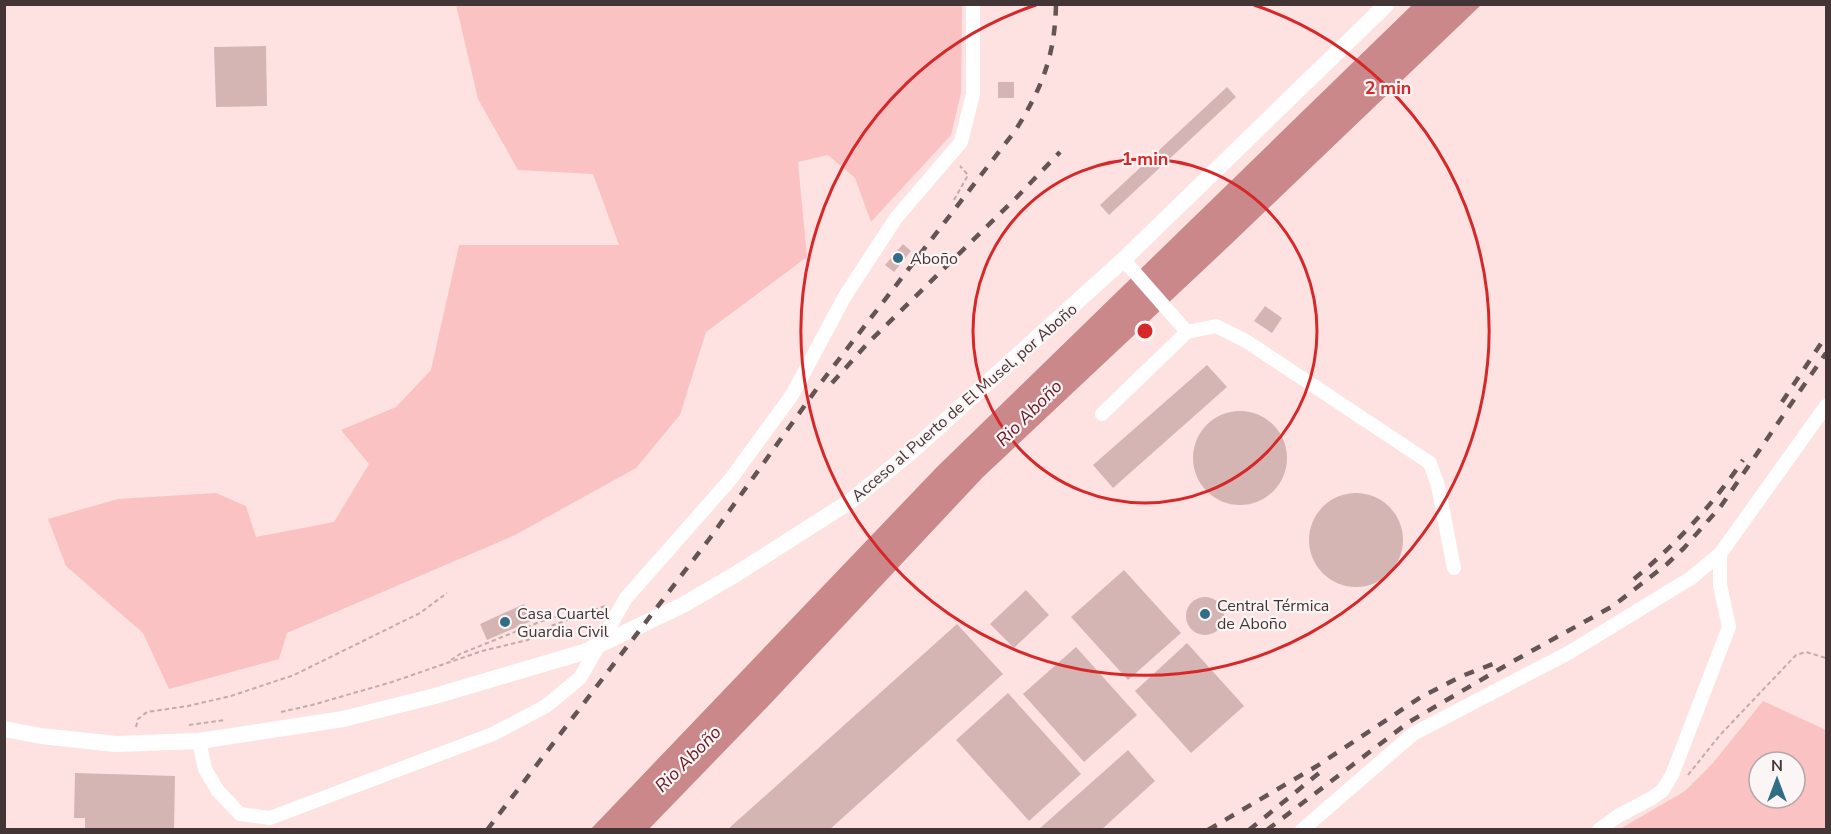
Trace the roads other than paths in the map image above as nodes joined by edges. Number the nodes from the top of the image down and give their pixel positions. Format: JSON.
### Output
{"nodes":[{"id":1,"x":973,"y":4,"type":"edge"},
{"id":2,"x":1388,"y":4,"type":"edge"},
{"id":3,"x":1126,"y":264,"type":"junction"},
{"id":4,"x":1187,"y":332,"type":"junction"},
{"id":5,"x":1827,"y":406,"type":"edge"},
{"id":6,"x":1102,"y":414,"type":"dead end"},
{"id":7,"x":1720,"y":554,"type":"junction"},
{"id":8,"x":1454,"y":568,"type":"dead end"},
{"id":9,"x":4,"y":729,"type":"edge"},
{"id":10,"x":199,"y":741,"type":"junction"},
{"id":11,"x":1302,"y":830,"type":"edge"},
{"id":12,"x":1599,"y":830,"type":"edge"}],
"edges":[{"from":1,"to":10,"type":"street"},
{"from":2,"to":3,"type":"street","name":"Acceso al Puerto de El Musel, por Aboño"},
{"from":3,"to":4,"type":"street"},
{"from":3,"to":10,"type":"street","name":"Acceso al Puerto de El Musel, por Aboño"},
{"from":4,"to":6,"type":"street"},
{"from":4,"to":8,"type":"street"},
{"from":5,"to":7,"type":"street"},
{"from":7,"to":11,"type":"street"},
{"from":7,"to":12,"type":"street"},
{"from":9,"to":10,"type":"street","name":"Acceso al Puerto de El Musel, por Aboño"}]}
